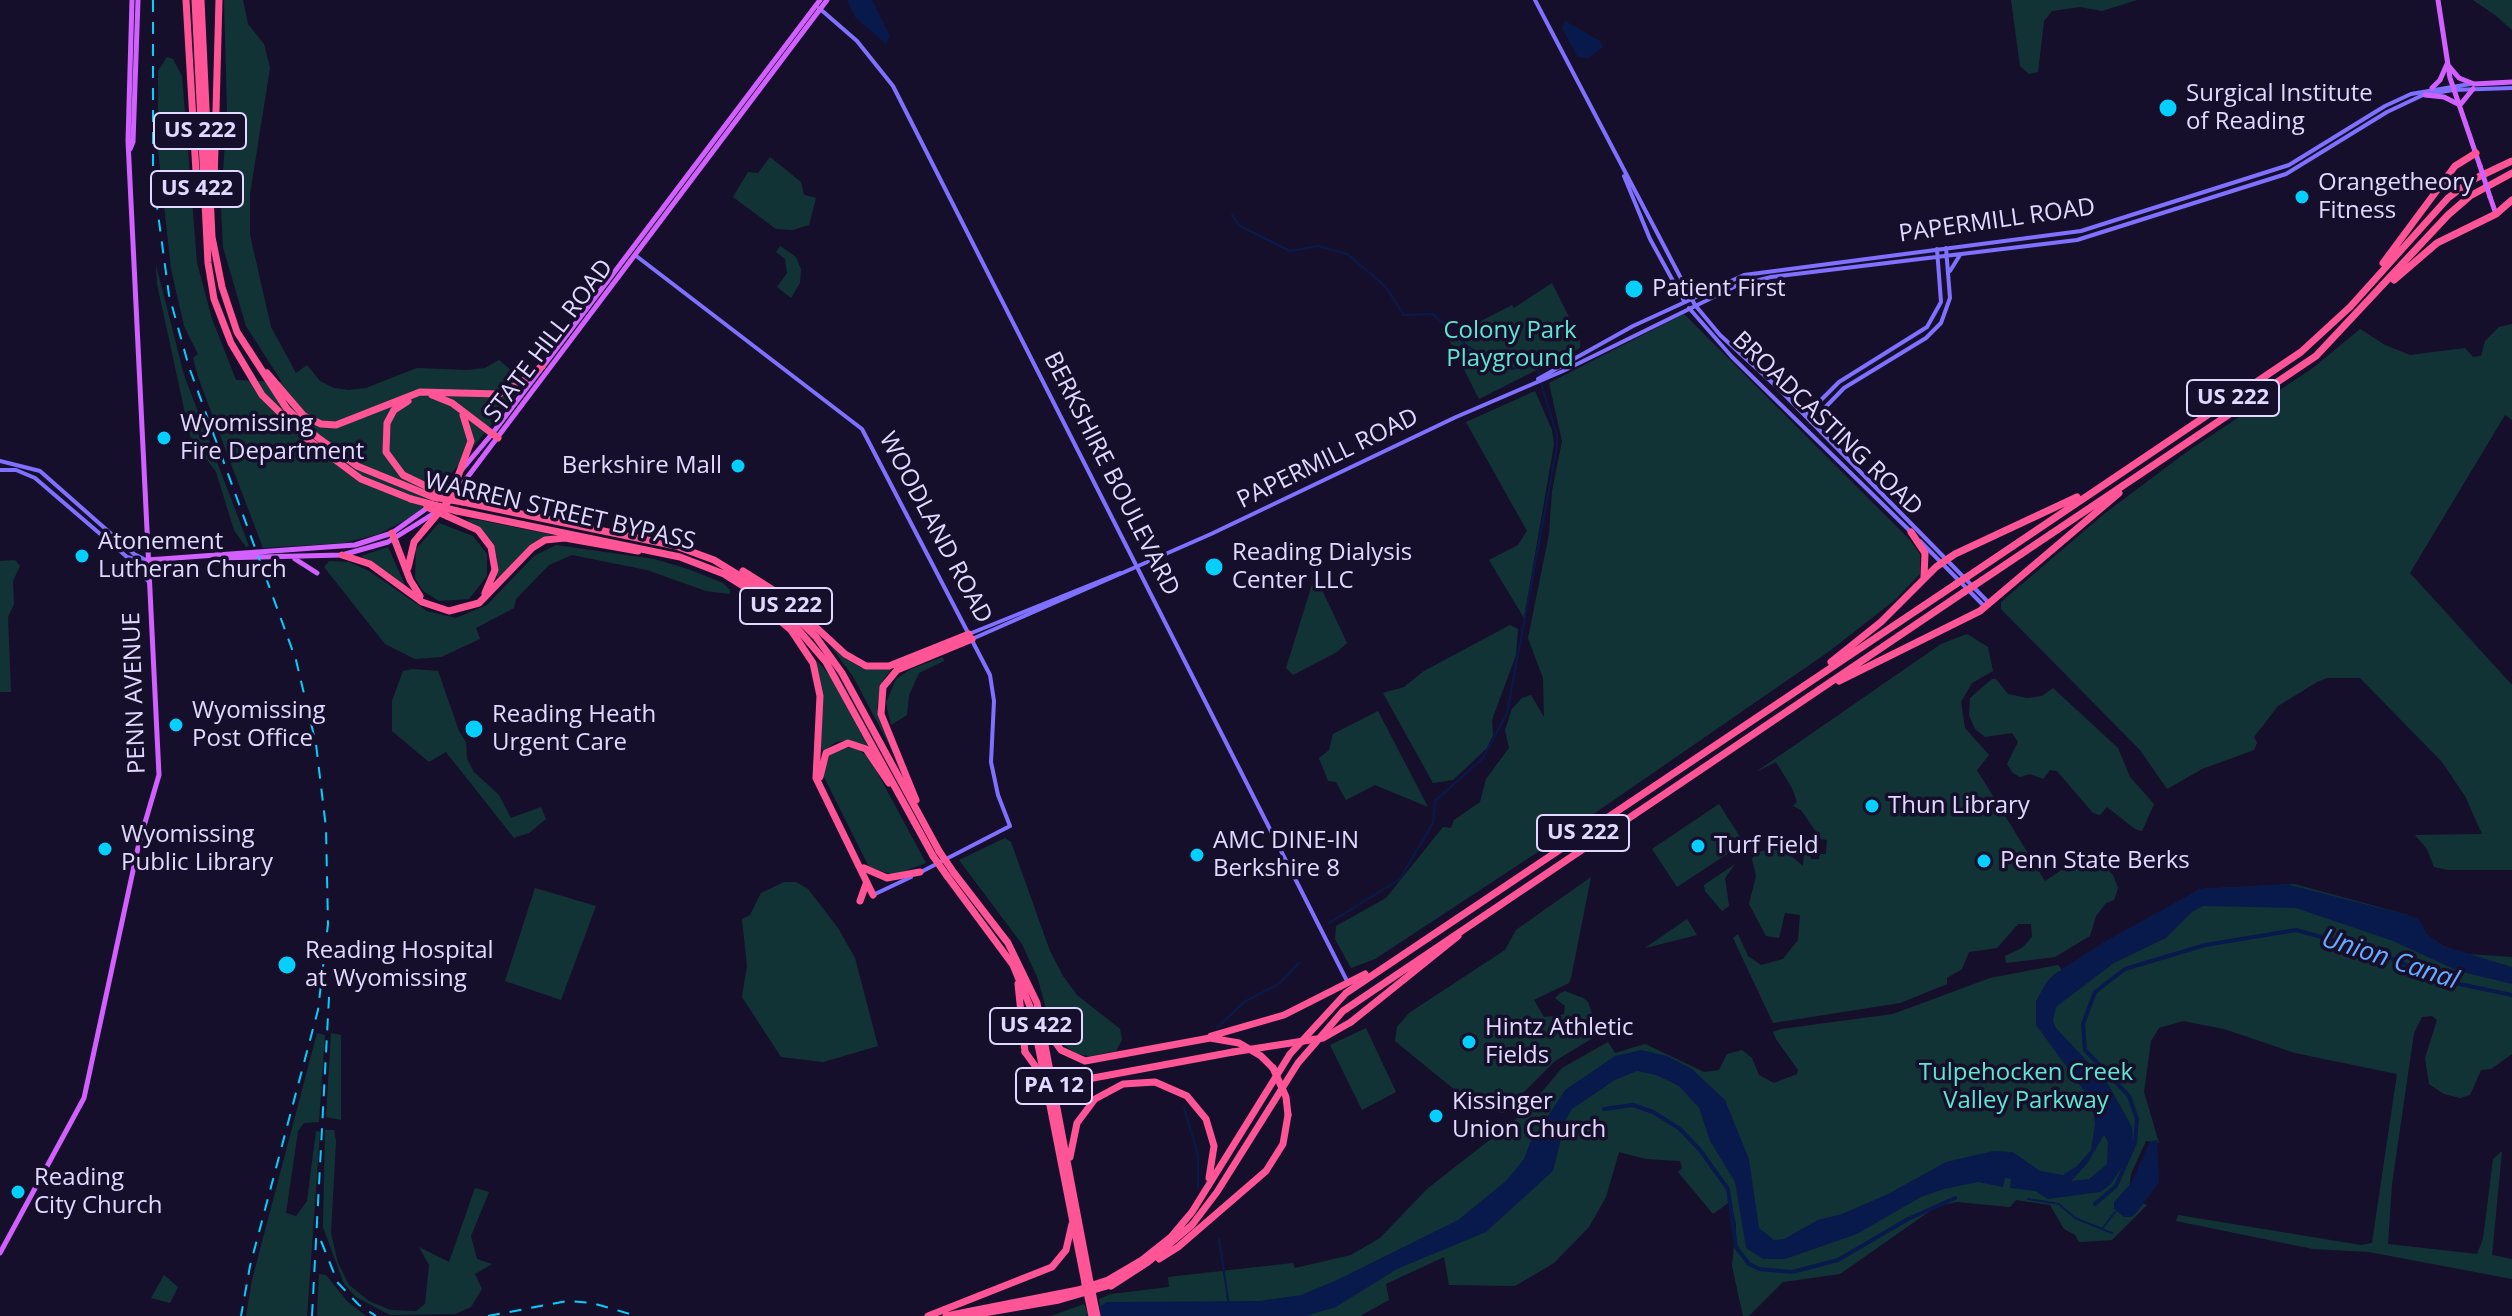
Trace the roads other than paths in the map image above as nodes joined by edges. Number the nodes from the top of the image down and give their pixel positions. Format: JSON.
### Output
{"nodes":[{"id":1,"x":135,"y":0,"type":"edge"},
{"id":2,"x":186,"y":0,"type":"edge"},
{"id":3,"x":195,"y":0,"type":"edge"},
{"id":4,"x":201,"y":0,"type":"edge"},
{"id":5,"x":219,"y":0,"type":"edge"},
{"id":6,"x":827,"y":0,"type":"edge"},
{"id":7,"x":1535,"y":0,"type":"edge"},
{"id":8,"x":2438,"y":0,"type":"edge"},
{"id":9,"x":819,"y":5,"type":"edge"},
{"id":10,"x":2447,"y":63,"type":"junction"},
{"id":11,"x":2512,"y":85,"type":"edge"},
{"id":12,"x":2473,"y":86,"type":"junction"},
{"id":13,"x":2452,"y":87,"type":"junction"},
{"id":14,"x":2432,"y":88,"type":"junction"},
{"id":15,"x":2425,"y":95,"type":"junction"},
{"id":16,"x":2460,"y":105,"type":"junction"},
{"id":17,"x":2476,"y":153,"type":"junction"},
{"id":18,"x":2512,"y":161,"type":"edge"},
{"id":19,"x":1620,"y":166,"type":"junction"},
{"id":20,"x":2512,"y":173,"type":"edge"},
{"id":21,"x":2512,"y":200,"type":"edge"},
{"id":22,"x":2496,"y":214,"type":"junction"},
{"id":23,"x":212,"y":237,"type":"junction"},
{"id":24,"x":1946,"y":248,"type":"junction"},
{"id":25,"x":1937,"y":249,"type":"junction"},
{"id":26,"x":1963,"y":254,"type":"junction"},
{"id":27,"x":635,"y":255,"type":"junction"},
{"id":28,"x":1946,"y":256,"type":"junction"},
{"id":29,"x":1937,"y":257,"type":"junction"},
{"id":30,"x":208,"y":263,"type":"junction"},
{"id":31,"x":1949,"y":281,"type":"junction"},
{"id":32,"x":1690,"y":298,"type":"junction"},
{"id":33,"x":226,"y":301,"type":"junction"},
{"id":34,"x":1684,"y":301,"type":"junction"},
{"id":35,"x":1695,"y":305,"type":"junction"},
{"id":36,"x":2350,"y":307,"type":"junction"},
{"id":37,"x":1689,"y":308,"type":"junction"},
{"id":38,"x":2361,"y":312,"type":"junction"},
{"id":39,"x":542,"y":366,"type":"junction"},
{"id":40,"x":1533,"y":382,"type":"junction"},
{"id":41,"x":437,"y":392,"type":"junction"},
{"id":42,"x":457,"y":407,"type":"junction"},
{"id":43,"x":1805,"y":416,"type":"junction"},
{"id":44,"x":1800,"y":422,"type":"junction"},
{"id":45,"x":1811,"y":422,"type":"junction"},
{"id":46,"x":1806,"y":427,"type":"junction"},
{"id":47,"x":496,"y":434,"type":"junction"},
{"id":48,"x":2181,"y":446,"type":"junction"},
{"id":49,"x":0,"y":461,"type":"edge"},
{"id":50,"x":0,"y":470,"type":"edge"},
{"id":51,"x":2109,"y":480,"type":"junction"},
{"id":52,"x":459,"y":483,"type":"junction"},
{"id":53,"x":436,"y":494,"type":"junction"},
{"id":54,"x":411,"y":499,"type":"junction"},
{"id":55,"x":1911,"y":532,"type":"junction"},
{"id":56,"x":391,"y":537,"type":"junction"},
{"id":57,"x":342,"y":555,"type":"junction"},
{"id":58,"x":127,"y":557,"type":"junction"},
{"id":59,"x":213,"y":557,"type":"junction"},
{"id":60,"x":680,"y":557,"type":"junction"},
{"id":61,"x":286,"y":558,"type":"junction"},
{"id":62,"x":147,"y":560,"type":"junction"},
{"id":63,"x":714,"y":560,"type":"junction"},
{"id":64,"x":1944,"y":561,"type":"junction"},
{"id":65,"x":1137,"y":567,"type":"junction"},
{"id":66,"x":317,"y":573,"type":"dead end"},
{"id":67,"x":409,"y":574,"type":"junction"},
{"id":68,"x":724,"y":574,"type":"junction"},
{"id":69,"x":148,"y":581,"type":"junction"},
{"id":70,"x":1919,"y":585,"type":"junction"},
{"id":71,"x":422,"y":602,"type":"junction"},
{"id":72,"x":1987,"y":605,"type":"junction"},
{"id":73,"x":971,"y":636,"type":"junction"},
{"id":74,"x":1799,"y":703,"type":"junction"},
{"id":75,"x":1772,"y":707,"type":"junction"},
{"id":76,"x":934,"y":850,"type":"junction"},
{"id":77,"x":864,"y":871,"type":"junction"},
{"id":78,"x":920,"y":872,"type":"junction"},
{"id":79,"x":950,"y":874,"type":"junction"},
{"id":80,"x":875,"y":894,"type":"joint"},
{"id":81,"x":1513,"y":894,"type":"junction"},
{"id":82,"x":860,"y":901,"type":"dead end"},
{"id":83,"x":988,"y":930,"type":"junction"},
{"id":84,"x":1393,"y":959,"type":"junction"},
{"id":85,"x":1346,"y":979,"type":"dead end"},
{"id":86,"x":1037,"y":1003,"type":"junction"},
{"id":87,"x":1185,"y":1041,"type":"junction"},
{"id":88,"x":1070,"y":1170,"type":"junction"},
{"id":89,"x":1192,"y":1212,"type":"junction"},
{"id":90,"x":1072,"y":1218,"type":"junction"},
{"id":91,"x":0,"y":1253,"type":"edge"},
{"id":92,"x":1088,"y":1282,"type":"junction"},
{"id":93,"x":1111,"y":1286,"type":"junction"},
{"id":94,"x":928,"y":1316,"type":"edge"},
{"id":95,"x":946,"y":1316,"type":"edge"},
{"id":96,"x":967,"y":1316,"type":"edge"},
{"id":97,"x":1094,"y":1316,"type":"edge"}],
"edges":[{"from":1,"to":62,"type":"main road","name":"PENN AVENUE"},
{"from":2,"to":30,"type":"highway","number":"US 422"},
{"from":3,"to":30,"type":"highway","name":"WARREN STREET BYPASS","number":"US 222"},
{"from":4,"to":23,"type":"highway","name":"WARREN STREET BYPASS","number":"US 222"},
{"from":5,"to":23,"type":"highway","number":"US 422"},
{"from":6,"to":9,"type":"main road","name":"STATE HILL ROAD"},
{"from":7,"to":19,"type":"main road","name":"BROADCASTING ROAD"},
{"from":8,"to":10,"type":"main road"},
{"from":9,"to":27,"type":"main road","name":"STATE HILL ROAD"},
{"from":9,"to":39,"type":"main road","name":"STATE HILL ROAD"},
{"from":9,"to":65,"type":"main road","name":"BERKSHIRE BOULEVARD"},
{"from":10,"to":12,"type":"main road"},
{"from":10,"to":13,"type":"main road"},
{"from":10,"to":14,"type":"main road"},
{"from":11,"to":12,"type":"main road","name":"PAPERMILL ROAD"},
{"from":12,"to":13,"type":"main road","name":"PAPERMILL ROAD"},
{"from":12,"to":16,"type":"main road"},
{"from":13,"to":14,"type":"main road","name":"PAPERMILL ROAD"},
{"from":13,"to":15,"type":"main road","name":"PAPERMILL ROAD"},
{"from":13,"to":16,"type":"main road"},
{"from":14,"to":24,"type":"main road","name":"PAPERMILL ROAD"},
{"from":15,"to":16,"type":"main road"},
{"from":15,"to":26,"type":"main road","name":"PAPERMILL ROAD"},
{"from":16,"to":17,"type":"main road"},
{"from":17,"to":22,"type":"main road","bridge":true},
{"from":17,"to":36,"type":"highway"},
{"from":18,"to":36,"type":"highway","number":"US 222"},
{"from":19,"to":32,"type":"main road","name":"BROADCASTING ROAD"},
{"from":19,"to":34,"type":"main road","name":"BROADCASTING ROAD"},
{"from":20,"to":38,"type":"highway","number":"US 222"},
{"from":21,"to":22,"type":"highway"},
{"from":22,"to":38,"type":"highway"},
{"from":23,"to":33,"type":"highway","name":"WARREN STREET BYPASS","number":"US 222"},
{"from":24,"to":25,"type":"main road","name":"PAPERMILL ROAD"},
{"from":24,"to":28,"type":"main road"},
{"from":25,"to":29,"type":"main road"},
{"from":25,"to":32,"type":"main road","name":"PAPERMILL ROAD"},
{"from":26,"to":28,"type":"main road","name":"PAPERMILL ROAD"},
{"from":26,"to":31,"type":"main road"},
{"from":27,"to":47,"type":"main road","name":"STATE HILL ROAD"},
{"from":27,"to":73,"type":"main road","name":"WOODLAND ROAD"},
{"from":28,"to":29,"type":"main road","name":"PAPERMILL ROAD"},
{"from":28,"to":31,"type":"main road"},
{"from":29,"to":35,"type":"main road","name":"PAPERMILL ROAD"},
{"from":29,"to":43,"type":"main road"},
{"from":30,"to":54,"type":"highway","name":"WARREN STREET BYPASS","number":"US 222"},
{"from":31,"to":45,"type":"main road"},
{"from":32,"to":34,"type":"main road","name":"PAPERMILL ROAD"},
{"from":32,"to":35,"type":"main road","name":"BROADCASTING ROAD"},
{"from":33,"to":41,"type":"highway"},
{"from":33,"to":53,"type":"highway","name":"WARREN STREET BYPASS","number":"US 222"},
{"from":34,"to":37,"type":"main road","name":"BROADCASTING ROAD"},
{"from":34,"to":40,"type":"main road","name":"PAPERMILL ROAD"},
{"from":35,"to":37,"type":"main road","name":"PAPERMILL ROAD"},
{"from":35,"to":43,"type":"main road","name":"BROADCASTING ROAD"},
{"from":36,"to":51,"type":"highway","number":"US 222"},
{"from":37,"to":40,"type":"main road","name":"PAPERMILL ROAD"},
{"from":37,"to":44,"type":"main road","name":"BROADCASTING ROAD"},
{"from":38,"to":48,"type":"highway","number":"US 222"},
{"from":39,"to":41,"type":"highway"},
{"from":39,"to":47,"type":"main road","name":"STATE HILL ROAD"},
{"from":40,"to":65,"type":"main road","name":"PAPERMILL ROAD"},
{"from":41,"to":47,"type":"highway"},
{"from":42,"to":47,"type":"highway"},
{"from":42,"to":52,"type":"highway"},
{"from":42,"to":53,"type":"highway"},
{"from":43,"to":44,"type":"main road"},
{"from":43,"to":45,"type":"main road","name":"BROADCASTING ROAD"},
{"from":44,"to":46,"type":"main road","name":"BROADCASTING ROAD"},
{"from":45,"to":46,"type":"main road"},
{"from":45,"to":64,"type":"main road","name":"BROADCASTING ROAD"},
{"from":46,"to":55,"type":"main road","name":"BROADCASTING ROAD"},
{"from":47,"to":52,"type":"main road","name":"STATE HILL ROAD"},
{"from":48,"to":72,"type":"highway"},
{"from":48,"to":74,"type":"highway","number":"US 222","bridge":true},
{"from":49,"to":62,"type":"main road"},
{"from":50,"to":58,"type":"main road"},
{"from":51,"to":64,"type":"highway"},
{"from":51,"to":75,"type":"highway","number":"US 222","bridge":true},
{"from":52,"to":56,"type":"main road","name":"STATE HILL ROAD"},
{"from":52,"to":67,"type":"highway"},
{"from":53,"to":63,"type":"highway","name":"WARREN STREET BYPASS","number":"US 222","bridge":true},
{"from":54,"to":60,"type":"highway","name":"WARREN STREET BYPASS","number":"US 222","bridge":true},
{"from":54,"to":67,"type":"highway","bridge":true},
{"from":55,"to":64,"type":"main road","name":"BROADCASTING ROAD"},
{"from":55,"to":70,"type":"highway"},
{"from":56,"to":57,"type":"main road","name":"STATE HILL ROAD"},
{"from":56,"to":59,"type":"main road","name":"STATE HILL ROAD"},
{"from":56,"to":67,"type":"highway"},
{"from":56,"to":71,"type":"highway"},
{"from":57,"to":61,"type":"main road","name":"STATE HILL ROAD"},
{"from":57,"to":71,"type":"highway"},
{"from":58,"to":62,"type":"main road"},
{"from":58,"to":69,"type":"main road"},
{"from":59,"to":61,"type":"main road","name":"STATE HILL ROAD"},
{"from":59,"to":62,"type":"main road","name":"STATE HILL ROAD"},
{"from":60,"to":68,"type":"highway","name":"WARREN STREET BYPASS","number":"US 222"},
{"from":60,"to":71,"type":"highway"},
{"from":61,"to":66,"type":"main road"},
{"from":62,"to":69,"type":"main road","name":"PENN AVENUE"},
{"from":63,"to":73,"type":"highway"},
{"from":63,"to":76,"type":"highway","name":"WARREN STREET BYPASS","number":"US 222"},
{"from":64,"to":70,"type":"highway"},
{"from":64,"to":72,"type":"main road","name":"BROADCASTING ROAD"},
{"from":65,"to":73,"type":"main road","name":"PAPERMILL ROAD"},
{"from":65,"to":85,"type":"main road","name":"BERKSHIRE BOULEVARD"},
{"from":68,"to":76,"type":"highway","name":"WARREN STREET BYPASS","number":"US 222"},
{"from":68,"to":77,"type":"highway"},
{"from":69,"to":91,"type":"main road","name":"PENN AVENUE"},
{"from":70,"to":75,"type":"highway"},
{"from":72,"to":74,"type":"highway"},
{"from":73,"to":76,"type":"highway"},
{"from":73,"to":78,"type":"main road","name":"WOODLAND ROAD"},
{"from":74,"to":81,"type":"highway","number":"US 222"},
{"from":75,"to":84,"type":"highway","number":"US 222"},
{"from":76,"to":77,"type":"highway"},
{"from":76,"to":79,"type":"highway","name":"WARREN STREET BYPASS","number":"US 222","bridge":true},
{"from":77,"to":78,"type":"highway"},
{"from":77,"to":80,"type":"highway"},
{"from":77,"to":82,"type":"highway"},
{"from":78,"to":80,"type":"main road"},
{"from":79,"to":83,"type":"highway","name":"WARREN STREET BYPASS","number":"US 222"},
{"from":79,"to":86,"type":"highway","name":"WARREN STREET BYPASS","number":"US 222"},
{"from":81,"to":83,"type":"highway","number":"US 222","bridge":true},
{"from":81,"to":93,"type":"highway"},
{"from":83,"to":90,"type":"highway","name":"WARREN STREET BYPASS","number":"US 422"},
{"from":84,"to":87,"type":"highway","number":"US 222"},
{"from":84,"to":89,"type":"highway"},
{"from":86,"to":87,"type":"highway","number":"US 222"},
{"from":86,"to":88,"type":"highway","name":"WARREN STREET BYPASS","number":"PA 12"},
{"from":87,"to":93,"type":"highway","bridge":true},
{"from":88,"to":89,"type":"highway"},
{"from":88,"to":92,"type":"highway","name":"WARREN STREET BYPASS","number":"PA 12"},
{"from":89,"to":95,"type":"highway"},
{"from":90,"to":92,"type":"highway","name":"WARREN STREET BYPASS","number":"PA 12"},
{"from":90,"to":94,"type":"highway","number":"US 422"},
{"from":92,"to":97,"type":"highway","name":"WARREN STREET BYPASS","number":"PA 12","bridge":true},
{"from":93,"to":96,"type":"highway"}]}
